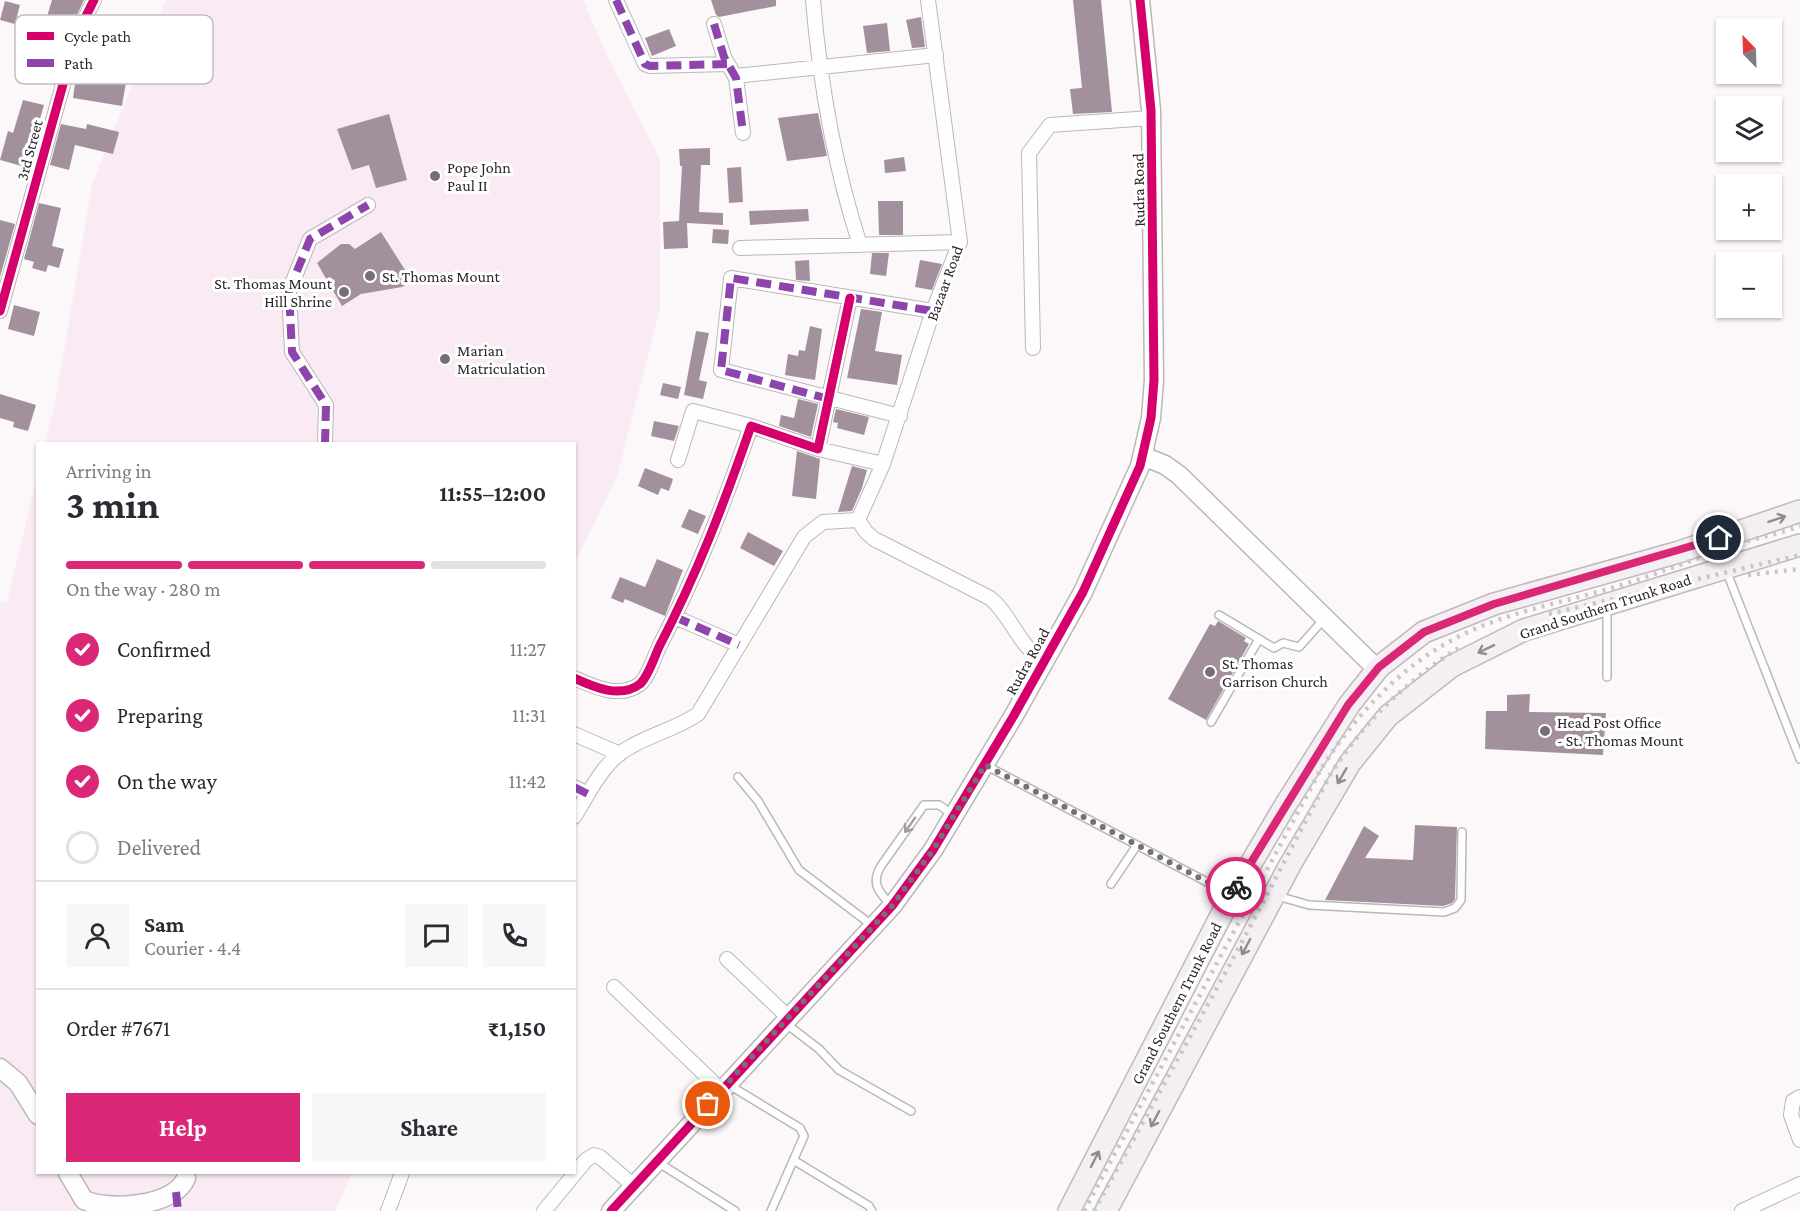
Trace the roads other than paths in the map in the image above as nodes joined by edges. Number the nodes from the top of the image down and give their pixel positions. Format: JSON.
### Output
{"nodes":[{"id":1,"x":94,"y":0,"type":"edge"},
{"id":2,"x":616,"y":0,"type":"edge"},
{"id":3,"x":813,"y":0,"type":"edge"},
{"id":4,"x":928,"y":0,"type":"edge"},
{"id":5,"x":1140,"y":0,"type":"edge"},
{"id":6,"x":86,"y":15,"type":"edge"},
{"id":7,"x":714,"y":24,"type":"dead end"},
{"id":8,"x":936,"y":55,"type":"junction"},
{"id":9,"x":818,"y":65,"type":"junction"},
{"id":10,"x":731,"y":70,"type":"junction"},
{"id":11,"x":63,"y":84,"type":"edge"},
{"id":12,"x":1152,"y":118,"type":"junction"},
{"id":13,"x":743,"y":133,"type":"dead end"},
{"id":14,"x":368,"y":205,"type":"dead end"},
{"id":15,"x":960,"y":242,"type":"junction"},
{"id":16,"x":860,"y":245,"type":"junction"},
{"id":17,"x":740,"y":248,"type":"dead end"},
{"id":18,"x":850,"y":298,"type":"junction"},
{"id":19,"x":0,"y":311,"type":"edge"},
{"id":20,"x":933,"y":311,"type":"junction"},
{"id":21,"x":1033,"y":348,"type":"dead end"},
{"id":22,"x":829,"y":399,"type":"junction"},
{"id":23,"x":900,"y":416,"type":"junction"},
{"id":24,"x":751,"y":426,"type":"junction"},
{"id":25,"x":325,"y":442,"type":"edge"},
{"id":26,"x":818,"y":449,"type":"junction"},
{"id":27,"x":1143,"y":456,"type":"junction"},
{"id":28,"x":678,"y":460,"type":"dead end"},
{"id":29,"x":883,"y":464,"type":"junction"},
{"id":30,"x":1800,"y":511,"type":"edge"},
{"id":31,"x":858,"y":520,"type":"junction"},
{"id":32,"x":1800,"y":545,"type":"edge"},
{"id":33,"x":1725,"y":567,"type":"junction"},
{"id":34,"x":1607,"y":606,"type":"junction"},
{"id":35,"x":1219,"y":615,"type":"dead end"},
{"id":36,"x":675,"y":617,"type":"junction"},
{"id":37,"x":1325,"y":618,"type":"junction"},
{"id":38,"x":1258,"y":639,"type":"junction"},
{"id":39,"x":739,"y":645,"type":"junction"},
{"id":40,"x":1044,"y":661,"type":"junction"},
{"id":41,"x":1377,"y":669,"type":"junction"},
{"id":42,"x":1607,"y":677,"type":"dead end"},
{"id":43,"x":576,"y":679,"type":"edge"},
{"id":44,"x":1211,"y":722,"type":"dead end"},
{"id":45,"x":576,"y":735,"type":"edge"},
{"id":46,"x":620,"y":754,"type":"junction"},
{"id":47,"x":1800,"y":759,"type":"edge"},
{"id":48,"x":985,"y":765,"type":"junction"},
{"id":49,"x":738,"y":777,"type":"dead end"},
{"id":50,"x":576,"y":788,"type":"edge"},
{"id":51,"x":588,"y":794,"type":"junction"},
{"id":52,"x":576,"y":814,"type":"edge"},
{"id":53,"x":954,"y":815,"type":"junction"},
{"id":54,"x":1462,"y":832,"type":"dead end"},
{"id":55,"x":1137,"y":845,"type":"junction"},
{"id":56,"x":1259,"y":849,"type":"junction"},
{"id":57,"x":1290,"y":865,"type":"junction"},
{"id":58,"x":1111,"y":884,"type":"dead end"},
{"id":59,"x":1237,"y":887,"type":"junction"},
{"id":60,"x":1269,"y":904,"type":"junction"},
{"id":61,"x":892,"y":906,"type":"junction"},
{"id":62,"x":873,"y":926,"type":"junction"},
{"id":63,"x":727,"y":959,"type":"dead end"},
{"id":64,"x":614,"y":987,"type":"dead end"},
{"id":65,"x":785,"y":1019,"type":"junction"},
{"id":66,"x":0,"y":1068,"type":"edge"},
{"id":67,"x":724,"y":1087,"type":"junction"},
{"id":68,"x":1800,"y":1097,"type":"edge"},
{"id":69,"x":911,"y":1111,"type":"dead end"},
{"id":70,"x":36,"y":1112,"type":"edge"},
{"id":71,"x":1800,"y":1140,"type":"edge"},
{"id":72,"x":657,"y":1161,"type":"junction"},
{"id":73,"x":795,"y":1161,"type":"junction"},
{"id":74,"x":576,"y":1172,"type":"edge"},
{"id":75,"x":69,"y":1174,"type":"edge"},
{"id":76,"x":402,"y":1174,"type":"edge"},
{"id":77,"x":574,"y":1174,"type":"edge"},
{"id":78,"x":186,"y":1176,"type":"edge"},
{"id":79,"x":1800,"y":1184,"type":"edge"},
{"id":80,"x":634,"y":1186,"type":"junction"},
{"id":81,"x":388,"y":1211,"type":"edge"},
{"id":82,"x":544,"y":1211,"type":"edge"},
{"id":83,"x":611,"y":1211,"type":"edge"},
{"id":84,"x":735,"y":1211,"type":"edge"},
{"id":85,"x":771,"y":1211,"type":"edge"},
{"id":86,"x":872,"y":1211,"type":"edge"},
{"id":87,"x":1069,"y":1211,"type":"edge"},
{"id":88,"x":1106,"y":1211,"type":"edge"},
{"id":89,"x":1742,"y":1211,"type":"edge"}],
"edges":[{"from":1,"to":6,"type":"street","name":"3rd Street"},
{"from":2,"to":10,"type":"street"},
{"from":3,"to":9,"type":"street"},
{"from":4,"to":8,"type":"street","name":"Bazaar Road"},
{"from":5,"to":12,"type":"street","name":"Rudra Road"},
{"from":7,"to":10,"type":"street"},
{"from":8,"to":9,"type":"street"},
{"from":8,"to":15,"type":"street","name":"Bazaar Road"},
{"from":9,"to":10,"type":"street"},
{"from":9,"to":16,"type":"street"},
{"from":10,"to":13,"type":"street"},
{"from":11,"to":19,"type":"street","name":"3rd Street"},
{"from":12,"to":21,"type":"street"},
{"from":12,"to":27,"type":"street","name":"Rudra Road"},
{"from":14,"to":25,"type":"street"},
{"from":15,"to":16,"type":"street"},
{"from":15,"to":20,"type":"street","name":"Bazaar Road"},
{"from":16,"to":17,"type":"street"},
{"from":18,"to":20,"type":"street"},
{"from":18,"to":22,"type":"street"},
{"from":18,"to":22,"type":"street"},
{"from":20,"to":23,"type":"street","name":"Bazaar Road"},
{"from":22,"to":23,"type":"street"},
{"from":22,"to":26,"type":"street"},
{"from":23,"to":29,"type":"street","name":"Bazaar Road"},
{"from":24,"to":26,"type":"street"},
{"from":24,"to":28,"type":"street"},
{"from":24,"to":36,"type":"street"},
{"from":26,"to":29,"type":"street"},
{"from":27,"to":37,"type":"street"},
{"from":27,"to":40,"type":"street","name":"Rudra Road"},
{"from":29,"to":31,"type":"street","name":"Bazaar Road"},
{"from":41,"to":30,"type":"main road","name":"Grand Southern Trunk Road","one_way":true},
{"from":31,"to":39,"type":"street"},
{"from":31,"to":40,"type":"street"},
{"from":32,"to":33,"type":"main road","name":"Grand Southern Trunk Road"},
{"from":33,"to":34,"type":"main road","name":"Grand Southern Trunk Road"},
{"from":33,"to":47,"type":"lane"},
{"from":34,"to":42,"type":"lane"},
{"from":34,"to":57,"type":"main road","name":"Grand Southern Trunk Road","one_way":true},
{"from":35,"to":38,"type":"lane"},
{"from":36,"to":39,"type":"street"},
{"from":36,"to":43,"type":"street"},
{"from":37,"to":38,"type":"lane"},
{"from":37,"to":41,"type":"street"},
{"from":38,"to":44,"type":"lane"},
{"from":39,"to":46,"type":"street"},
{"from":40,"to":48,"type":"street","name":"Rudra Road"},
{"from":41,"to":56,"type":"main road","name":"Grand Southern Trunk Road"},
{"from":45,"to":46,"type":"street"},
{"from":46,"to":51,"type":"street"},
{"from":48,"to":53,"type":"street","name":"Rudra Road"},
{"from":48,"to":55,"type":"lane"},
{"from":49,"to":62,"type":"lane"},
{"from":50,"to":51,"type":"street"},
{"from":51,"to":52,"type":"street"},
{"from":53,"to":61,"type":"street","name":"Rudra Road"},
{"from":53,"to":61,"type":"lane","one_way":true},
{"from":54,"to":60,"type":"lane"},
{"from":55,"to":58,"type":"lane"},
{"from":55,"to":59,"type":"lane"},
{"from":56,"to":57,"type":"main road"},
{"from":56,"to":59,"type":"main road","name":"Grand Southern Trunk Road"},
{"from":57,"to":60,"type":"main road","name":"Grand Southern Trunk Road"},
{"from":59,"to":60,"type":"lane"},
{"from":59,"to":60,"type":"lane"},
{"from":87,"to":59,"type":"main road","name":"Grand Southern Trunk Road","one_way":true},
{"from":60,"to":88,"type":"main road","name":"Grand Southern Trunk Road","one_way":true},
{"from":61,"to":62,"type":"street","name":"Rudra Road"},
{"from":62,"to":65,"type":"street","name":"Rudra Road"},
{"from":63,"to":65,"type":"street"},
{"from":64,"to":67,"type":"street"},
{"from":65,"to":67,"type":"street","name":"Rudra Road"},
{"from":65,"to":69,"type":"lane"},
{"from":66,"to":70,"type":"street"},
{"from":67,"to":72,"type":"street","name":"Rudra Road"},
{"from":67,"to":73,"type":"lane"},
{"from":68,"to":71,"type":"street"},
{"from":72,"to":80,"type":"street","name":"Rudra Road"},
{"from":72,"to":84,"type":"lane"},
{"from":73,"to":85,"type":"lane"},
{"from":73,"to":86,"type":"lane"},
{"from":74,"to":80,"type":"street"},
{"from":75,"to":78,"type":"street"},
{"from":76,"to":81,"type":"street"},
{"from":77,"to":82,"type":"street"},
{"from":79,"to":89,"type":"street"},
{"from":80,"to":83,"type":"street","name":"Rudra Road"}]}
